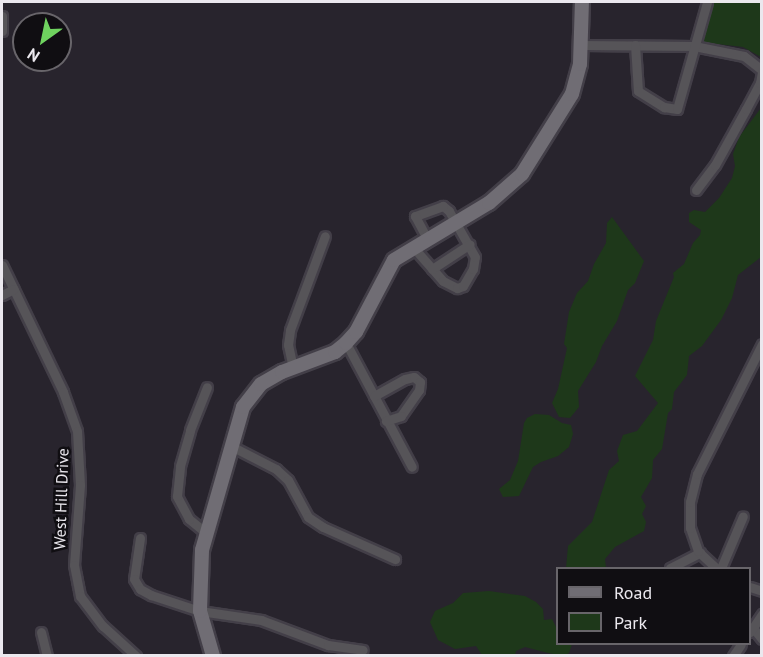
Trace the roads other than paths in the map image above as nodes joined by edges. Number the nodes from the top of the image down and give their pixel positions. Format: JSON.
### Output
{"nodes":[{"id":1,"x":582,"y":2,"type":"edge"},
{"id":2,"x":707,"y":2,"type":"edge"},
{"id":3,"x":2,"y":16,"type":"edge"},
{"id":4,"x":2,"y":31,"type":"edge"},
{"id":5,"x":582,"y":45,"type":"junction"},
{"id":6,"x":635,"y":45,"type":"junction"},
{"id":7,"x":694,"y":46,"type":"junction"},
{"id":8,"x":762,"y":71,"type":"edge"},
{"id":9,"x":696,"y":190,"type":"dead end"},
{"id":10,"x":456,"y":222,"type":"junction"},
{"id":11,"x":325,"y":236,"type":"dead end"},
{"id":12,"x":427,"y":239,"type":"junction"},
{"id":13,"x":470,"y":244,"type":"junction"},
{"id":14,"x":412,"y":247,"type":"junction"},
{"id":15,"x":2,"y":265,"type":"edge"},
{"id":16,"x":432,"y":269,"type":"junction"},
{"id":17,"x":14,"y":289,"type":"junction"},
{"id":18,"x":2,"y":295,"type":"edge"},
{"id":19,"x":346,"y":344,"type":"junction"},
{"id":20,"x":762,"y":344,"type":"edge"},
{"id":21,"x":292,"y":368,"type":"junction"},
{"id":22,"x":207,"y":387,"type":"dead end"},
{"id":23,"x":374,"y":396,"type":"junction"},
{"id":24,"x":386,"y":421,"type":"junction"},
{"id":25,"x":231,"y":446,"type":"junction"},
{"id":26,"x":412,"y":467,"type":"dead end"},
{"id":27,"x":742,"y":516,"type":"dead end"},
{"id":28,"x":205,"y":532,"type":"junction"},
{"id":29,"x":140,"y":538,"type":"dead end"},
{"id":30,"x":700,"y":553,"type":"junction"},
{"id":31,"x":395,"y":559,"type":"dead end"},
{"id":32,"x":672,"y":567,"type":"edge"},
{"id":33,"x":715,"y":567,"type":"edge"},
{"id":34,"x":721,"y":567,"type":"edge"},
{"id":35,"x":200,"y":610,"type":"junction"},
{"id":36,"x":762,"y":614,"type":"edge"},
{"id":37,"x":751,"y":630,"type":"edge"},
{"id":38,"x":41,"y":632,"type":"dead end"},
{"id":39,"x":762,"y":639,"type":"edge"},
{"id":40,"x":363,"y":650,"type":"dead end"},
{"id":41,"x":209,"y":654,"type":"edge"},
{"id":42,"x":47,"y":656,"type":"edge"},
{"id":43,"x":136,"y":656,"type":"edge"}],
"edges":[{"from":1,"to":5,"type":"street"},
{"from":2,"to":7,"type":"street"},
{"from":3,"to":4,"type":"street"},
{"from":5,"to":6,"type":"street"},
{"from":5,"to":10,"type":"street"},
{"from":6,"to":7,"type":"street"},
{"from":6,"to":7,"type":"street"},
{"from":7,"to":8,"type":"street"},
{"from":8,"to":9,"type":"street"},
{"from":10,"to":12,"type":"street"},
{"from":10,"to":12,"type":"street"},
{"from":10,"to":13,"type":"street"},
{"from":11,"to":21,"type":"street"},
{"from":12,"to":14,"type":"street"},
{"from":13,"to":16,"type":"street"},
{"from":13,"to":16,"type":"street"},
{"from":14,"to":16,"type":"street"},
{"from":14,"to":19,"type":"street"},
{"from":15,"to":17,"type":"street","name":"West Hill Drive"},
{"from":17,"to":18,"type":"street"},
{"from":17,"to":43,"type":"street","name":"West Hill Drive"},
{"from":19,"to":21,"type":"street"},
{"from":19,"to":23,"type":"street"},
{"from":20,"to":30,"type":"street"},
{"from":21,"to":25,"type":"street"},
{"from":22,"to":28,"type":"street"},
{"from":23,"to":24,"type":"street"},
{"from":23,"to":24,"type":"street"},
{"from":24,"to":26,"type":"street"},
{"from":25,"to":28,"type":"street"},
{"from":25,"to":31,"type":"street"},
{"from":27,"to":34,"type":"street"},
{"from":28,"to":35,"type":"street"},
{"from":29,"to":35,"type":"street"},
{"from":30,"to":32,"type":"street"},
{"from":30,"to":33,"type":"street"},
{"from":35,"to":40,"type":"street"},
{"from":35,"to":41,"type":"street"},
{"from":36,"to":37,"type":"street"},
{"from":37,"to":39,"type":"street"},
{"from":38,"to":42,"type":"street"}]}
